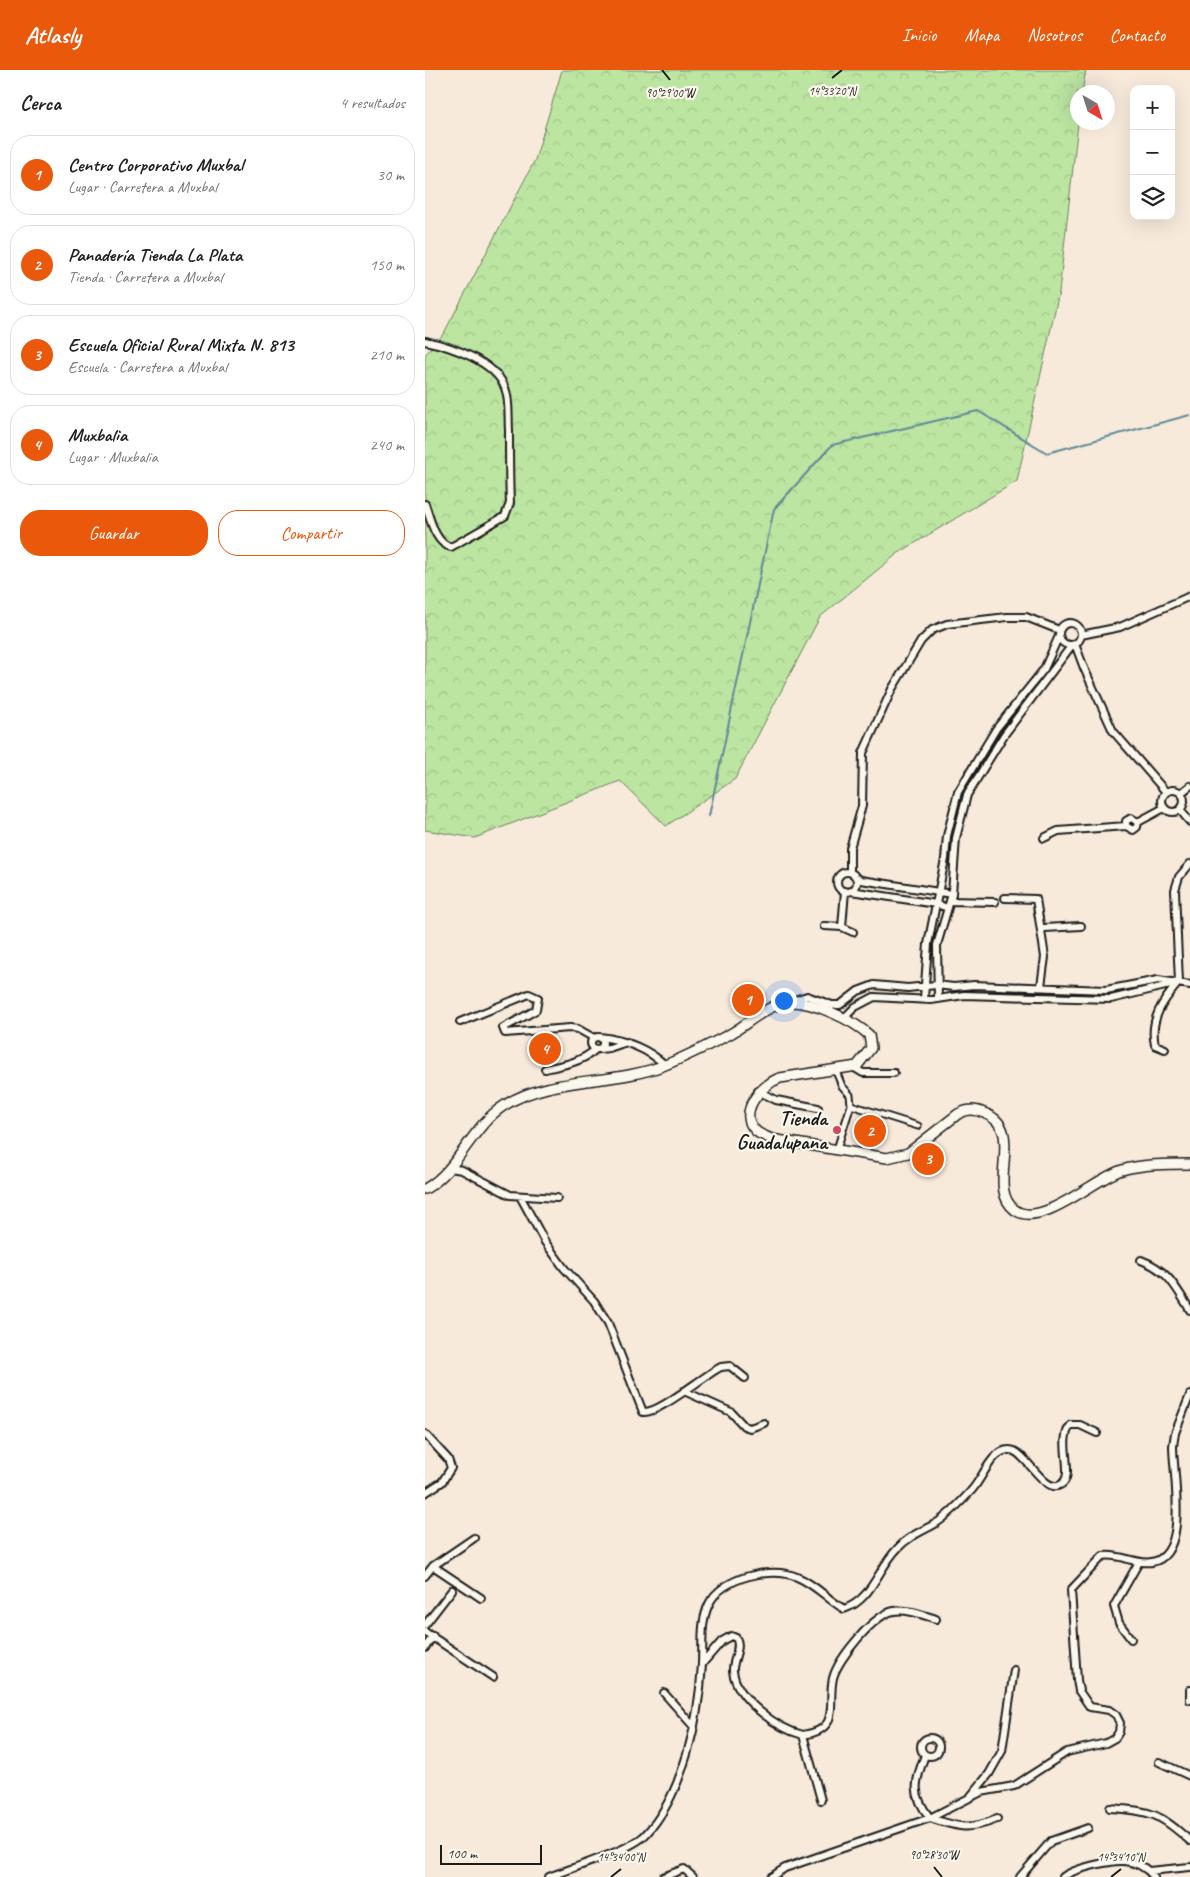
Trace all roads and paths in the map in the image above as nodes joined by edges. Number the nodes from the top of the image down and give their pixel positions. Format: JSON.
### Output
{"nodes":[{"id":1,"x":425,"y":341,"type":"edge"},
{"id":2,"x":425,"y":504,"type":"edge"},
{"id":3,"x":1190,"y":596,"type":"edge"},
{"id":4,"x":1059,"y":633,"type":"junction"},
{"id":5,"x":1081,"y":635,"type":"junction"},
{"id":6,"x":1074,"y":644,"type":"junction"},
{"id":7,"x":1190,"y":786,"type":"edge"},
{"id":8,"x":1166,"y":792,"type":"junction"},
{"id":9,"x":1181,"y":793,"type":"junction"},
{"id":10,"x":1164,"y":808,"type":"junction"},
{"id":11,"x":1180,"y":810,"type":"junction"},
{"id":12,"x":1190,"y":822,"type":"edge"},
{"id":13,"x":1045,"y":838,"type":"dead end"},
{"id":14,"x":1190,"y":864,"type":"edge"},
{"id":15,"x":850,"y":872,"type":"junction"},
{"id":16,"x":856,"y":877,"type":"junction"},
{"id":17,"x":848,"y":891,"type":"junction"},
{"id":18,"x":938,"y":891,"type":"junction"},
{"id":19,"x":952,"y":894,"type":"junction"},
{"id":20,"x":1005,"y":898,"type":"dead end"},
{"id":21,"x":995,"y":902,"type":"dead end"},
{"id":22,"x":936,"y":904,"type":"junction"},
{"id":23,"x":949,"y":904,"type":"junction"},
{"id":24,"x":824,"y":926,"type":"dead end"},
{"id":25,"x":1081,"y":926,"type":"dead end"},
{"id":26,"x":842,"y":927,"type":"junction"},
{"id":27,"x":1041,"y":931,"type":"junction"},
{"id":28,"x":853,"y":932,"type":"dead end"},
{"id":29,"x":1179,"y":982,"type":"junction"},
{"id":30,"x":936,"y":985,"type":"junction"},
{"id":31,"x":1190,"y":985,"type":"edge"},
{"id":32,"x":923,"y":986,"type":"junction"},
{"id":33,"x":1041,"y":986,"type":"junction"},
{"id":34,"x":924,"y":998,"type":"junction"},
{"id":35,"x":938,"y":999,"type":"junction"},
{"id":36,"x":790,"y":1002,"type":"junction"},
{"id":37,"x":844,"y":1018,"type":"junction"},
{"id":38,"x":460,"y":1022,"type":"dead end"},
{"id":39,"x":597,"y":1038,"type":"junction"},
{"id":40,"x":627,"y":1042,"type":"junction"},
{"id":41,"x":598,"y":1049,"type":"junction"},
{"id":42,"x":1165,"y":1049,"type":"dead end"},
{"id":43,"x":665,"y":1065,"type":"junction"},
{"id":44,"x":853,"y":1067,"type":"junction"},
{"id":45,"x":835,"y":1068,"type":"junction"},
{"id":46,"x":545,"y":1069,"type":"dead end"},
{"id":47,"x":894,"y":1073,"type":"dead end"},
{"id":48,"x":758,"y":1091,"type":"junction"},
{"id":49,"x":851,"y":1105,"type":"junction"},
{"id":50,"x":818,"y":1108,"type":"dead end"},
{"id":51,"x":918,"y":1126,"type":"dead end"},
{"id":52,"x":837,"y":1149,"type":"junction"},
{"id":53,"x":1190,"y":1164,"type":"edge"},
{"id":54,"x":450,"y":1168,"type":"junction"},
{"id":55,"x":425,"y":1190,"type":"edge"},
{"id":56,"x":520,"y":1196,"type":"junction"},
{"id":57,"x":557,"y":1198,"type":"dead end"},
{"id":58,"x":1141,"y":1260,"type":"dead end"},
{"id":59,"x":1190,"y":1310,"type":"edge"},
{"id":60,"x":745,"y":1378,"type":"dead end"},
{"id":61,"x":684,"y":1391,"type":"junction"},
{"id":62,"x":1190,"y":1395,"type":"edge"},
{"id":63,"x":764,"y":1423,"type":"dead end"},
{"id":64,"x":1097,"y":1433,"type":"dead end"},
{"id":65,"x":425,"y":1434,"type":"edge"},
{"id":66,"x":425,"y":1494,"type":"edge"},
{"id":67,"x":474,"y":1538,"type":"dead end"},
{"id":68,"x":1139,"y":1562,"type":"junction"},
{"id":69,"x":433,"y":1566,"type":"junction"},
{"id":70,"x":425,"y":1576,"type":"edge"},
{"id":71,"x":451,"y":1590,"type":"dead end"},
{"id":72,"x":481,"y":1598,"type":"dead end"},
{"id":73,"x":936,"y":1619,"type":"dead end"},
{"id":74,"x":425,"y":1625,"type":"edge"},
{"id":75,"x":425,"y":1632,"type":"edge"},
{"id":76,"x":433,"y":1636,"type":"junction"},
{"id":77,"x":1131,"y":1639,"type":"dead end"},
{"id":78,"x":425,"y":1648,"type":"edge"},
{"id":79,"x":702,"y":1664,"type":"junction"},
{"id":80,"x":1014,"y":1670,"type":"dead end"},
{"id":81,"x":493,"y":1677,"type":"dead end"},
{"id":82,"x":1190,"y":1690,"type":"edge"},
{"id":83,"x":664,"y":1693,"type":"dead end"},
{"id":84,"x":1190,"y":1700,"type":"edge"},
{"id":85,"x":694,"y":1727,"type":"junction"},
{"id":86,"x":803,"y":1735,"type":"junction"},
{"id":87,"x":925,"y":1755,"type":"dead end"},
{"id":88,"x":1159,"y":1762,"type":"dead end"},
{"id":89,"x":1190,"y":1776,"type":"edge"},
{"id":90,"x":970,"y":1796,"type":"junction"},
{"id":91,"x":821,"y":1800,"type":"dead end"},
{"id":92,"x":1110,"y":1808,"type":"dead end"},
{"id":93,"x":930,"y":1818,"type":"junction"},
{"id":94,"x":997,"y":1819,"type":"dead end"},
{"id":95,"x":1088,"y":1828,"type":"dead end"},
{"id":96,"x":1190,"y":1842,"type":"edge"},
{"id":97,"x":1190,"y":1867,"type":"edge"},
{"id":98,"x":1149,"y":1871,"type":"junction"},
{"id":99,"x":549,"y":1877,"type":"edge"},
{"id":100,"x":663,"y":1877,"type":"edge"},
{"id":101,"x":693,"y":1877,"type":"edge"},
{"id":102,"x":771,"y":1877,"type":"edge"},
{"id":103,"x":1020,"y":1877,"type":"edge"},
{"id":104,"x":1063,"y":1877,"type":"edge"},
{"id":105,"x":1155,"y":1877,"type":"edge"}],
"edges":[{"from":1,"to":2,"type":"street"},
{"from":3,"to":5,"type":"street"},
{"from":4,"to":5,"type":"street"},
{"from":4,"to":6,"type":"street"},
{"from":4,"to":15,"type":"street"},
{"from":4,"to":18,"type":"street"},
{"from":5,"to":6,"type":"street"},
{"from":6,"to":8,"type":"street"},
{"from":6,"to":19,"type":"street"},
{"from":7,"to":9,"type":"street"},
{"from":8,"to":9,"type":"street"},
{"from":8,"to":10,"type":"street"},
{"from":9,"to":11,"type":"street"},
{"from":10,"to":11,"type":"street"},
{"from":10,"to":13,"type":"street"},
{"from":11,"to":12,"type":"street"},
{"from":14,"to":29,"type":"street"},
{"from":15,"to":16,"type":"street"},
{"from":15,"to":17,"type":"street"},
{"from":16,"to":17,"type":"street"},
{"from":16,"to":18,"type":"street"},
{"from":17,"to":22,"type":"street"},
{"from":17,"to":26,"type":"street"},
{"from":18,"to":19,"type":"street"},
{"from":18,"to":22,"type":"street"},
{"from":19,"to":23,"type":"street"},
{"from":20,"to":27,"type":"street"},
{"from":21,"to":23,"type":"street"},
{"from":22,"to":23,"type":"street"},
{"from":22,"to":32,"type":"street"},
{"from":23,"to":30,"type":"street"},
{"from":24,"to":26,"type":"street"},
{"from":25,"to":27,"type":"street"},
{"from":26,"to":28,"type":"street"},
{"from":27,"to":33,"type":"street"},
{"from":29,"to":31,"type":"street"},
{"from":29,"to":33,"type":"street"},
{"from":29,"to":35,"type":"street"},
{"from":29,"to":42,"type":"street"},
{"from":30,"to":32,"type":"street"},
{"from":30,"to":33,"type":"street"},
{"from":30,"to":35,"type":"street"},
{"from":32,"to":34,"type":"street"},
{"from":32,"to":36,"type":"street"},
{"from":34,"to":35,"type":"street"},
{"from":34,"to":37,"type":"street"},
{"from":36,"to":37,"type":"main road"},
{"from":36,"to":43,"type":"main road"},
{"from":37,"to":44,"type":"main road"},
{"from":38,"to":39,"type":"street"},
{"from":39,"to":40,"type":"street"},
{"from":39,"to":41,"type":"street"},
{"from":39,"to":41,"type":"street"},
{"from":40,"to":41,"type":"street"},
{"from":40,"to":43,"type":"street"},
{"from":41,"to":46,"type":"street"},
{"from":43,"to":54,"type":"main road"},
{"from":44,"to":45,"type":"main road"},
{"from":44,"to":47,"type":"street"},
{"from":45,"to":48,"type":"main road"},
{"from":45,"to":49,"type":"street"},
{"from":48,"to":50,"type":"street"},
{"from":48,"to":52,"type":"main road"},
{"from":49,"to":51,"type":"street"},
{"from":49,"to":52,"type":"street"},
{"from":52,"to":53,"type":"main road"},
{"from":54,"to":55,"type":"main road"},
{"from":54,"to":56,"type":"street"},
{"from":56,"to":57,"type":"street"},
{"from":56,"to":61,"type":"street"},
{"from":58,"to":59,"type":"street"},
{"from":60,"to":61,"type":"street"},
{"from":61,"to":63,"type":"street"},
{"from":62,"to":68,"type":"street"},
{"from":64,"to":79,"type":"street"},
{"from":65,"to":66,"type":"street"},
{"from":67,"to":69,"type":"street"},
{"from":68,"to":77,"type":"street"},
{"from":68,"to":90,"type":"street"},
{"from":69,"to":70,"type":"street"},
{"from":69,"to":72,"type":"street"},
{"from":71,"to":74,"type":"street"},
{"from":73,"to":86,"type":"street"},
{"from":75,"to":76,"type":"street"},
{"from":76,"to":78,"type":"street"},
{"from":76,"to":81,"type":"street"},
{"from":79,"to":85,"type":"street"},
{"from":79,"to":86,"type":"street"},
{"from":80,"to":90,"type":"street"},
{"from":82,"to":84,"type":"street"},
{"from":83,"to":85,"type":"street"},
{"from":85,"to":99,"type":"street"},
{"from":86,"to":91,"type":"street"},
{"from":87,"to":93,"type":"street"},
{"from":88,"to":89,"type":"street"},
{"from":90,"to":93,"type":"street"},
{"from":92,"to":96,"type":"street"},
{"from":93,"to":94,"type":"street"},
{"from":93,"to":102,"type":"street"},
{"from":95,"to":103,"type":"street"},
{"from":97,"to":98,"type":"street"},
{"from":98,"to":104,"type":"street"},
{"from":98,"to":105,"type":"street"},
{"from":100,"to":101,"type":"street"}]}
